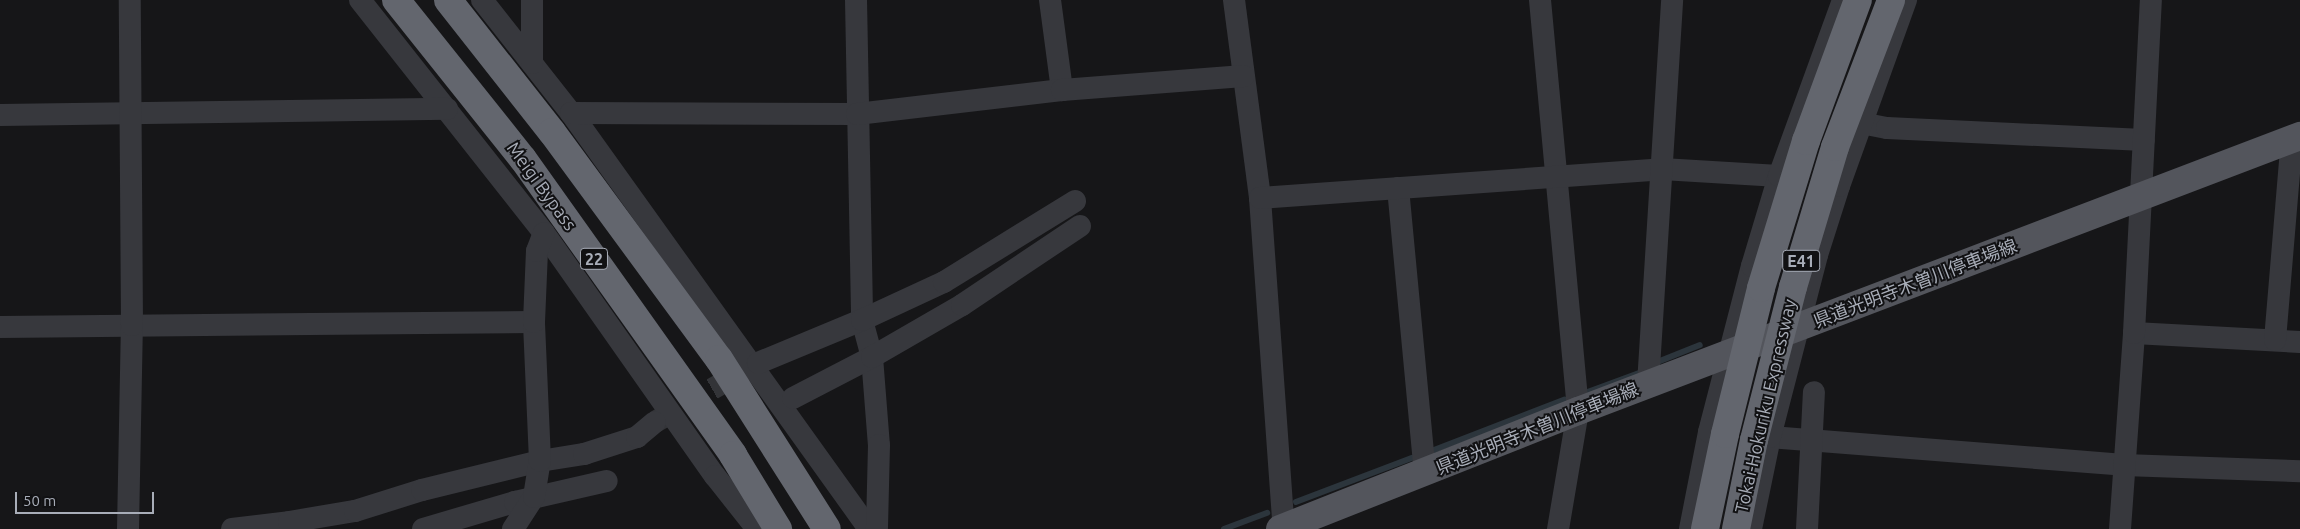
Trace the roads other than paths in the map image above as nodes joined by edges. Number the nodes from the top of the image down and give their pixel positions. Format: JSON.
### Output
{"nodes":[{"id":1,"x":130,"y":0,"type":"edge"},
{"id":2,"x":360,"y":0,"type":"edge"},
{"id":3,"x":396,"y":0,"type":"edge"},
{"id":4,"x":448,"y":0,"type":"edge"},
{"id":5,"x":482,"y":0,"type":"edge"},
{"id":6,"x":532,"y":0,"type":"edge"},
{"id":7,"x":856,"y":0,"type":"edge"},
{"id":8,"x":1050,"y":0,"type":"edge"},
{"id":9,"x":1234,"y":0,"type":"edge"},
{"id":10,"x":1540,"y":0,"type":"edge"},
{"id":11,"x":1672,"y":0,"type":"edge"},
{"id":12,"x":1843,"y":0,"type":"edge"},
{"id":13,"x":1858,"y":0,"type":"edge"},
{"id":14,"x":1890,"y":0,"type":"edge"},
{"id":15,"x":1906,"y":0,"type":"edge"},
{"id":16,"x":2151,"y":0,"type":"edge"},
{"id":17,"x":532,"y":63,"type":"junction"},
{"id":18,"x":1243,"y":76,"type":"junction"},
{"id":19,"x":1062,"y":90,"type":"junction"},
{"id":20,"x":447,"y":110,"type":"junction"},
{"id":21,"x":571,"y":113,"type":"junction"},
{"id":22,"x":0,"y":114,"type":"edge"},
{"id":23,"x":131,"y":114,"type":"junction"},
{"id":24,"x":857,"y":114,"type":"junction"},
{"id":25,"x":1861,"y":123,"type":"junction"},
{"id":26,"x":2296,"y":138,"type":"edge"},
{"id":27,"x":2144,"y":140,"type":"junction"},
{"id":28,"x":1662,"y":169,"type":"junction"},
{"id":29,"x":1557,"y":176,"type":"junction"},
{"id":30,"x":1778,"y":176,"type":"junction"},
{"id":31,"x":1398,"y":188,"type":"junction"},
{"id":32,"x":1260,"y":198,"type":"junction"},
{"id":33,"x":2141,"y":198,"type":"junction"},
{"id":34,"x":1075,"y":201,"type":"dead end"},
{"id":35,"x":1080,"y":226,"type":"dead end"},
{"id":36,"x":544,"y":233,"type":"junction"},
{"id":37,"x":862,"y":320,"type":"junction"},
{"id":38,"x":534,"y":322,"type":"junction"},
{"id":39,"x":132,"y":326,"type":"junction"},
{"id":40,"x":0,"y":327,"type":"edge"},
{"id":41,"x":1797,"y":327,"type":"junction"},
{"id":42,"x":2134,"y":333,"type":"junction"},
{"id":43,"x":2275,"y":340,"type":"junction"},
{"id":44,"x":2300,"y":342,"type":"edge"},
{"id":45,"x":1728,"y":354,"type":"junction"},
{"id":46,"x":872,"y":357,"type":"junction"},
{"id":47,"x":758,"y":363,"type":"tunnel mouth"},
{"id":48,"x":1648,"y":384,"type":"junction"},
{"id":49,"x":1814,"y":392,"type":"dead end"},
{"id":50,"x":793,"y":398,"type":"dead end"},
{"id":51,"x":1578,"y":411,"type":"junction"},
{"id":52,"x":655,"y":422,"type":"tunnel mouth"},
{"id":53,"x":1770,"y":437,"type":"junction"},
{"id":54,"x":1812,"y":441,"type":"junction"},
{"id":55,"x":540,"y":461,"type":"junction"},
{"id":56,"x":2124,"y":464,"type":"junction"},
{"id":57,"x":2300,"y":470,"type":"edge"},
{"id":58,"x":1425,"y":473,"type":"junction"},
{"id":59,"x":607,"y":481,"type":"dead end"},
{"id":60,"x":534,"y":498,"type":"junction"},
{"id":61,"x":1283,"y":528,"type":"edge"},
{"id":62,"x":128,"y":529,"type":"edge"},
{"id":63,"x":232,"y":529,"type":"edge"},
{"id":64,"x":423,"y":529,"type":"edge"},
{"id":65,"x":512,"y":529,"type":"edge"},
{"id":66,"x":757,"y":529,"type":"edge"},
{"id":67,"x":778,"y":529,"type":"edge"},
{"id":68,"x":828,"y":529,"type":"edge"},
{"id":69,"x":868,"y":529,"type":"edge"},
{"id":70,"x":877,"y":529,"type":"edge"},
{"id":71,"x":1558,"y":529,"type":"edge"},
{"id":72,"x":1690,"y":529,"type":"edge"},
{"id":73,"x":1705,"y":529,"type":"edge"},
{"id":74,"x":1736,"y":529,"type":"edge"},
{"id":75,"x":1751,"y":529,"type":"edge"},
{"id":76,"x":1807,"y":529,"type":"edge"},
{"id":77,"x":2120,"y":529,"type":"edge"}],
"edges":[{"from":1,"to":23,"type":"street"},
{"from":2,"to":20,"type":"street"},
{"from":3,"to":67,"type":"highway","name":"Meigi Bypass","number":"22"},
{"from":4,"to":68,"type":"highway","number":"22"},
{"from":5,"to":17,"type":"street"},
{"from":6,"to":17,"type":"street"},
{"from":7,"to":24,"type":"street"},
{"from":8,"to":19,"type":"street"},
{"from":9,"to":18,"type":"street"},
{"from":10,"to":29,"type":"street"},
{"from":11,"to":28,"type":"street"},
{"from":12,"to":30,"type":"street"},
{"from":13,"to":73,"type":"highway","name":"Tokai-Hokuriku Expressway","number":"E41","bridge":true},
{"from":14,"to":74,"type":"highway","name":"Tokai-Hokuriku Expressway","number":"E41","bridge":true},
{"from":15,"to":25,"type":"street"},
{"from":16,"to":27,"type":"street"},
{"from":17,"to":21,"type":"street"},
{"from":18,"to":19,"type":"street"},
{"from":18,"to":32,"type":"street"},
{"from":19,"to":24,"type":"street"},
{"from":20,"to":23,"type":"street"},
{"from":20,"to":36,"type":"street"},
{"from":21,"to":24,"type":"street"},
{"from":21,"to":69,"type":"street"},
{"from":22,"to":23,"type":"street"},
{"from":23,"to":39,"type":"street"},
{"from":24,"to":37,"type":"street"},
{"from":25,"to":27,"type":"street"},
{"from":25,"to":41,"type":"street"},
{"from":26,"to":33,"type":"main road","name":"県道光明寺木曽川停車場線"},
{"from":26,"to":43,"type":"street"},
{"from":27,"to":33,"type":"street"},
{"from":28,"to":29,"type":"street"},
{"from":28,"to":30,"type":"street"},
{"from":28,"to":48,"type":"street"},
{"from":29,"to":31,"type":"street"},
{"from":29,"to":51,"type":"street"},
{"from":30,"to":45,"type":"street"},
{"from":31,"to":32,"type":"street"},
{"from":31,"to":58,"type":"street"},
{"from":32,"to":61,"type":"street"},
{"from":33,"to":41,"type":"main road","name":"県道光明寺木曽川停車場線"},
{"from":33,"to":42,"type":"street"},
{"from":34,"to":37,"type":"street"},
{"from":35,"to":46,"type":"street"},
{"from":36,"to":38,"type":"street"},
{"from":36,"to":66,"type":"street"},
{"from":37,"to":46,"type":"street"},
{"from":37,"to":47,"type":"street"},
{"from":38,"to":39,"type":"street"},
{"from":38,"to":55,"type":"street"},
{"from":39,"to":40,"type":"street"},
{"from":39,"to":62,"type":"street"},
{"from":41,"to":45,"type":"main road","name":"県道光明寺木曽川停車場線"},
{"from":41,"to":53,"type":"street"},
{"from":42,"to":43,"type":"street"},
{"from":42,"to":56,"type":"street"},
{"from":43,"to":44,"type":"street"},
{"from":45,"to":48,"type":"main road","name":"県道光明寺木曽川停車場線"},
{"from":45,"to":72,"type":"street"},
{"from":46,"to":50,"type":"street"},
{"from":46,"to":70,"type":"street"},
{"from":48,"to":51,"type":"main road","name":"県道光明寺木曽川停車場線"},
{"from":49,"to":54,"type":"street"},
{"from":51,"to":58,"type":"main road","name":"県道光明寺木曽川停車場線"},
{"from":51,"to":71,"type":"street"},
{"from":52,"to":55,"type":"street"},
{"from":53,"to":54,"type":"street"},
{"from":53,"to":75,"type":"street"},
{"from":54,"to":56,"type":"street"},
{"from":54,"to":76,"type":"street"},
{"from":55,"to":60,"type":"street"},
{"from":55,"to":63,"type":"street"},
{"from":56,"to":57,"type":"street"},
{"from":56,"to":77,"type":"street"},
{"from":58,"to":61,"type":"main road","name":"県道光明寺木曽川停車場線"},
{"from":59,"to":60,"type":"street"},
{"from":60,"to":64,"type":"street"},
{"from":60,"to":65,"type":"street"}]}
